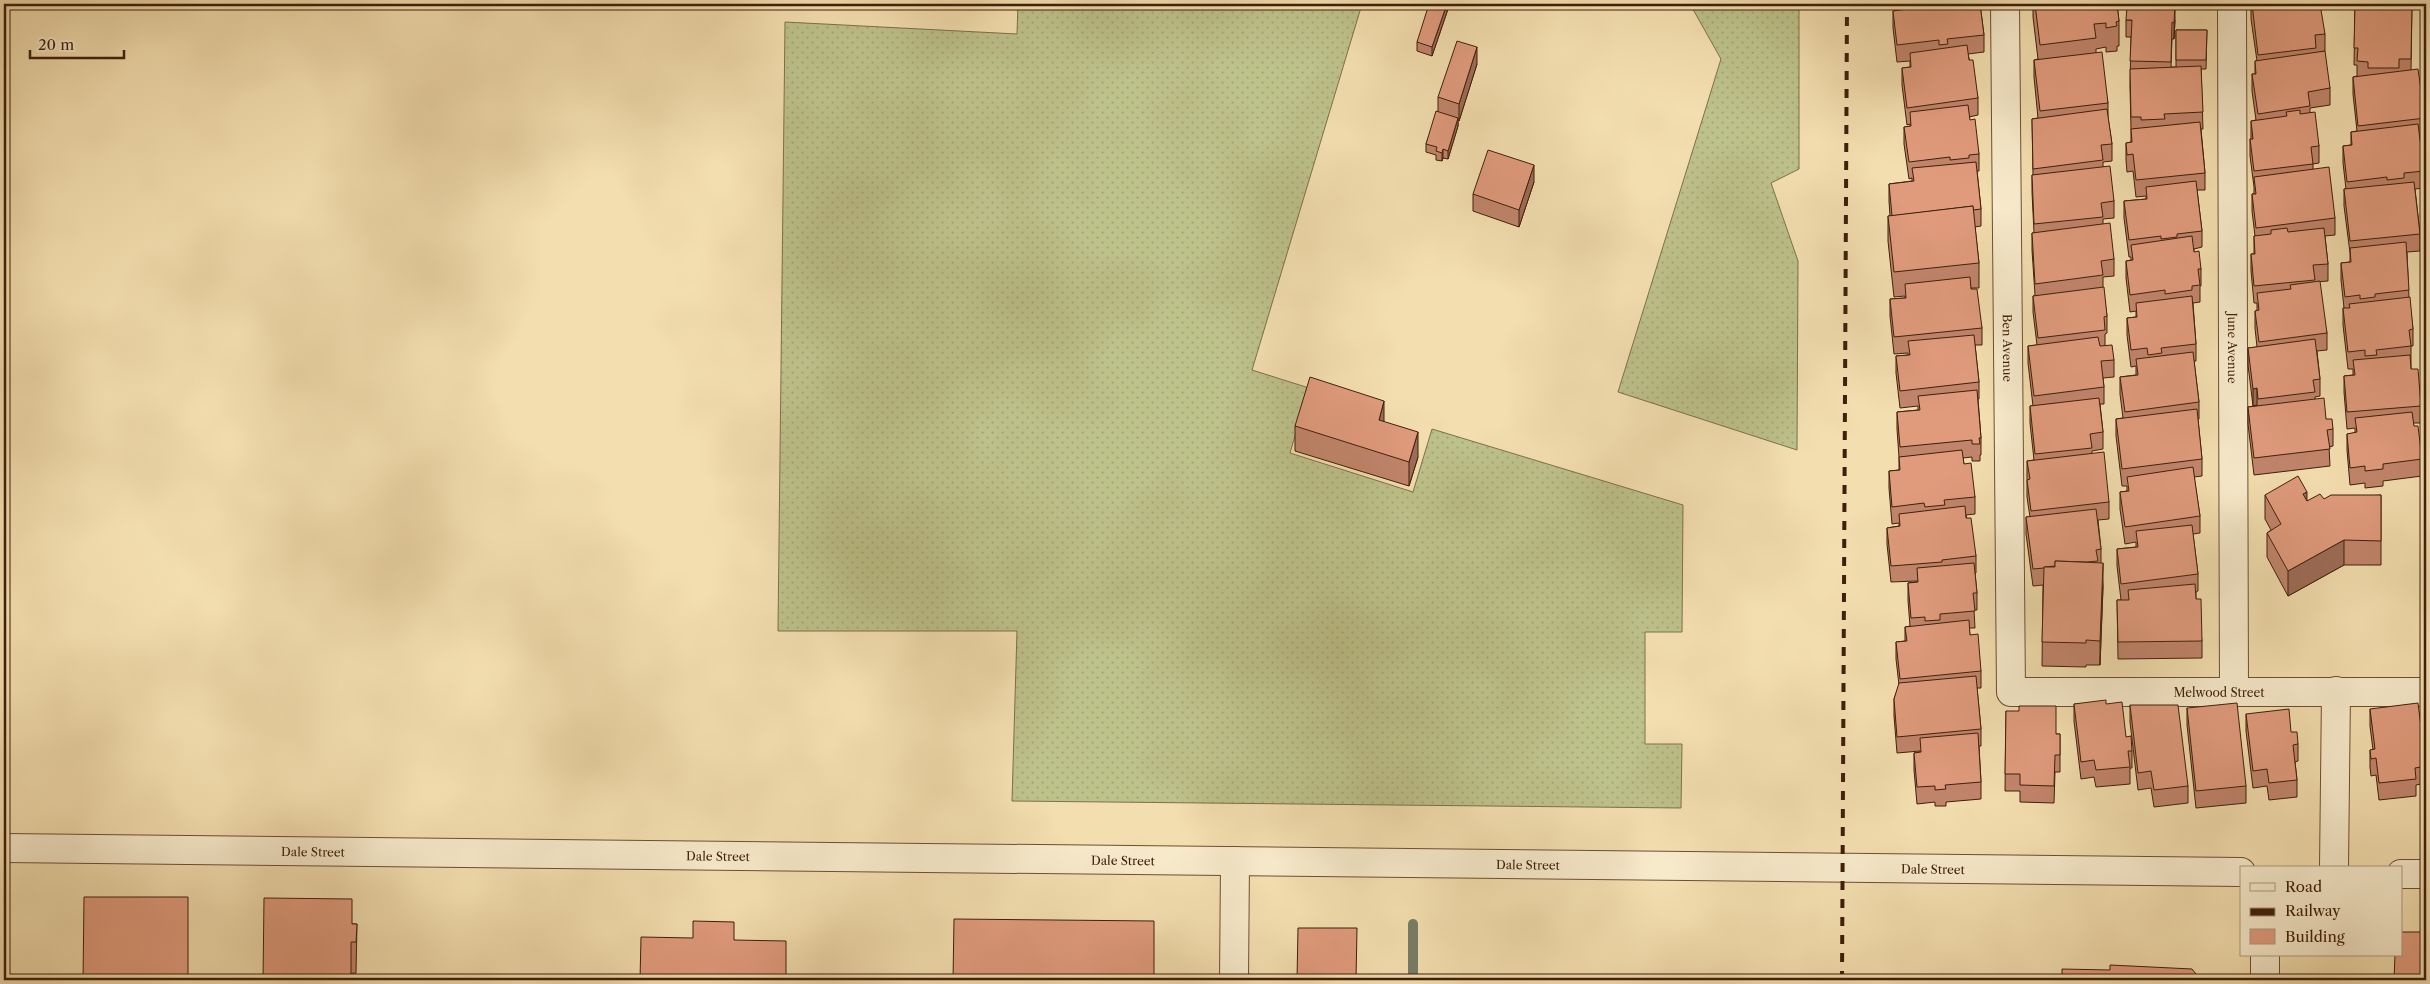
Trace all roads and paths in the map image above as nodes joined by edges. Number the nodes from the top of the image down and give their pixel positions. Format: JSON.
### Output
{"nodes":[{"id":1,"x":2005,"y":4,"type":"edge"},
{"id":2,"x":2232,"y":4,"type":"edge"},
{"id":3,"x":2234,"y":691,"type":"junction"},
{"id":4,"x":2336,"y":691,"type":"junction"},
{"id":5,"x":2011,"y":692,"type":"joint"},
{"id":6,"x":2426,"y":692,"type":"edge"},
{"id":7,"x":4,"y":848,"type":"edge"},
{"id":8,"x":1235,"y":861,"type":"junction"},
{"id":9,"x":2334,"y":866,"type":"edge"},
{"id":10,"x":2240,"y":872,"type":"edge"},
{"id":11,"x":2402,"y":874,"type":"edge"},
{"id":12,"x":2426,"y":874,"type":"edge"},
{"id":13,"x":2265,"y":956,"type":"edge"},
{"id":14,"x":1234,"y":980,"type":"edge"},
{"id":15,"x":2265,"y":980,"type":"edge"}],
"edges":[{"from":1,"to":5,"type":"street","name":"Ben Avenue"},
{"from":2,"to":3,"type":"street","name":"June Avenue"},
{"from":3,"to":4,"type":"street","name":"Melwood Street"},
{"from":3,"to":5,"type":"street","name":"Melwood Street"},
{"from":4,"to":6,"type":"street","name":"Melwood Street"},
{"from":4,"to":9,"type":"street"},
{"from":7,"to":8,"type":"street","name":"Dale Street"},
{"from":8,"to":10,"type":"street","name":"Dale Street"},
{"from":8,"to":14,"type":"street"},
{"from":11,"to":12,"type":"street"},
{"from":13,"to":15,"type":"street"}]}
